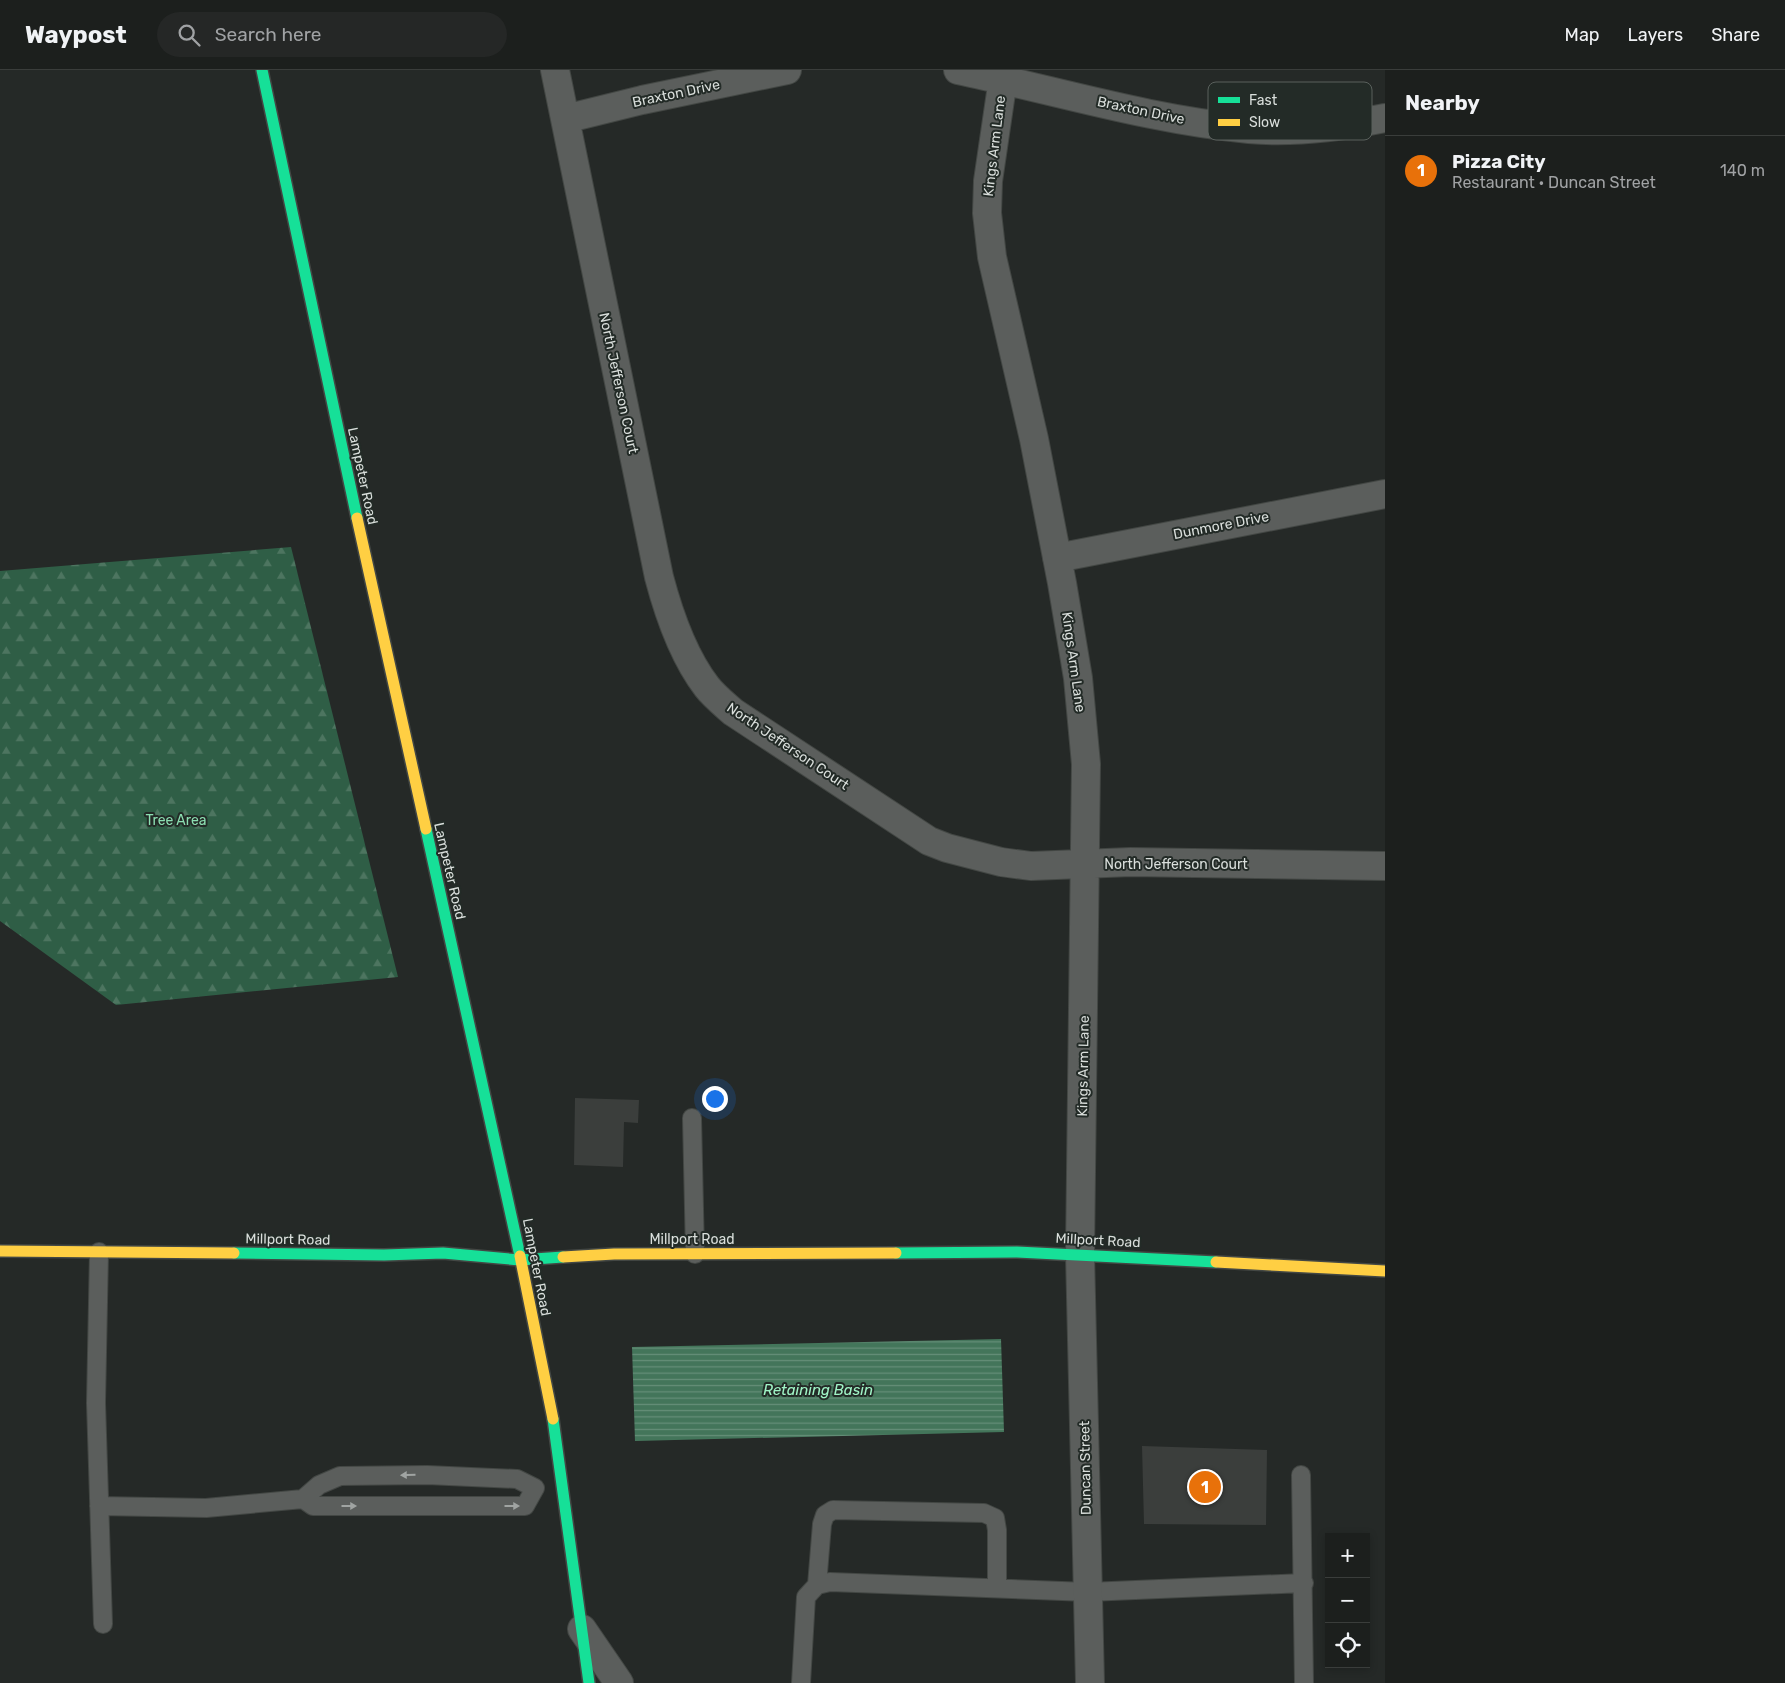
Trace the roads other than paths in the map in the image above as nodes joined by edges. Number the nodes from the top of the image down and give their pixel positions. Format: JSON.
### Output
{"nodes":[{"id":1,"x":262,"y":70,"type":"edge"},
{"id":2,"x":555,"y":70,"type":"edge"},
{"id":3,"x":787,"y":70,"type":"edge"},
{"id":4,"x":958,"y":70,"type":"edge"},
{"id":5,"x":1003,"y":79,"type":"junction"},
{"id":6,"x":1385,"y":118,"type":"edge"},
{"id":7,"x":565,"y":119,"type":"junction"},
{"id":8,"x":1372,"y":121,"type":"edge"},
{"id":9,"x":1208,"y":122,"type":"edge"},
{"id":10,"x":1385,"y":494,"type":"edge"},
{"id":11,"x":1057,"y":558,"type":"junction"},
{"id":12,"x":1085,"y":864,"type":"junction"},
{"id":13,"x":1385,"y":866,"type":"edge"},
{"id":14,"x":692,"y":1118,"type":"dead end"},
{"id":15,"x":0,"y":1251,"type":"edge"},
{"id":16,"x":99,"y":1252,"type":"junction"},
{"id":17,"x":695,"y":1254,"type":"junction"},
{"id":18,"x":1080,"y":1254,"type":"junction"},
{"id":19,"x":520,"y":1260,"type":"junction"},
{"id":20,"x":1385,"y":1271,"type":"edge"},
{"id":21,"x":1300,"y":1475,"type":"dead end"},
{"id":22,"x":563,"y":1482,"type":"junction"},
{"id":23,"x":535,"y":1488,"type":"junction"},
{"id":24,"x":303,"y":1499,"type":"junction"},
{"id":25,"x":99,"y":1506,"type":"junction"},
{"id":26,"x":1304,"y":1583,"type":"junction"},
{"id":27,"x":817,"y":1586,"type":"junction"},
{"id":28,"x":997,"y":1588,"type":"junction"},
{"id":29,"x":1088,"y":1592,"type":"junction"},
{"id":30,"x":103,"y":1624,"type":"dead end"},
{"id":31,"x":582,"y":1629,"type":"junction"},
{"id":32,"x":589,"y":1683,"type":"edge"},
{"id":33,"x":619,"y":1683,"type":"edge"},
{"id":34,"x":801,"y":1683,"type":"edge"},
{"id":35,"x":1090,"y":1683,"type":"edge"},
{"id":36,"x":1304,"y":1683,"type":"edge"}],
"edges":[{"from":1,"to":19,"type":"main road","name":"Lampeter Road"},
{"from":2,"to":7,"type":"street","name":"North Jefferson Court"},
{"from":3,"to":7,"type":"street","name":"Braxton Drive"},
{"from":4,"to":5,"type":"street","name":"Braxton Drive"},
{"from":5,"to":9,"type":"street","name":"Braxton Drive"},
{"from":5,"to":11,"type":"street","name":"Kings Arm Lane"},
{"from":6,"to":8,"type":"street","name":"Braxton Drive"},
{"from":7,"to":12,"type":"street","name":"North Jefferson Court"},
{"from":10,"to":11,"type":"street","name":"Dunmore Drive"},
{"from":11,"to":12,"type":"street","name":"Kings Arm Lane"},
{"from":12,"to":13,"type":"street","name":"North Jefferson Court"},
{"from":12,"to":18,"type":"street","name":"Kings Arm Lane"},
{"from":14,"to":17,"type":"lane"},
{"from":15,"to":16,"type":"main road","name":"Millport Road"},
{"from":16,"to":19,"type":"main road","name":"Millport Road"},
{"from":16,"to":25,"type":"lane"},
{"from":17,"to":18,"type":"main road","name":"Millport Road"},
{"from":17,"to":19,"type":"main road","name":"Millport Road"},
{"from":18,"to":20,"type":"main road","name":"Millport Road"},
{"from":18,"to":29,"type":"street","name":"Duncan Street"},
{"from":19,"to":22,"type":"main road","name":"Lampeter Road"},
{"from":21,"to":26,"type":"lane"},
{"from":22,"to":23,"type":"lane"},
{"from":22,"to":31,"type":"main road","name":"Lampeter Road"},
{"from":23,"to":24,"type":"lane","one_way":true},
{"from":24,"to":23,"type":"lane","one_way":true},
{"from":24,"to":25,"type":"lane"},
{"from":25,"to":30,"type":"lane"},
{"from":26,"to":29,"type":"lane"},
{"from":26,"to":36,"type":"lane"},
{"from":27,"to":28,"type":"lane"},
{"from":27,"to":28,"type":"lane"},
{"from":27,"to":34,"type":"lane"},
{"from":28,"to":29,"type":"lane"},
{"from":29,"to":35,"type":"street","name":"Duncan Street"},
{"from":31,"to":32,"type":"main road","name":"Lampeter Road"},
{"from":31,"to":33,"type":"street"}]}
